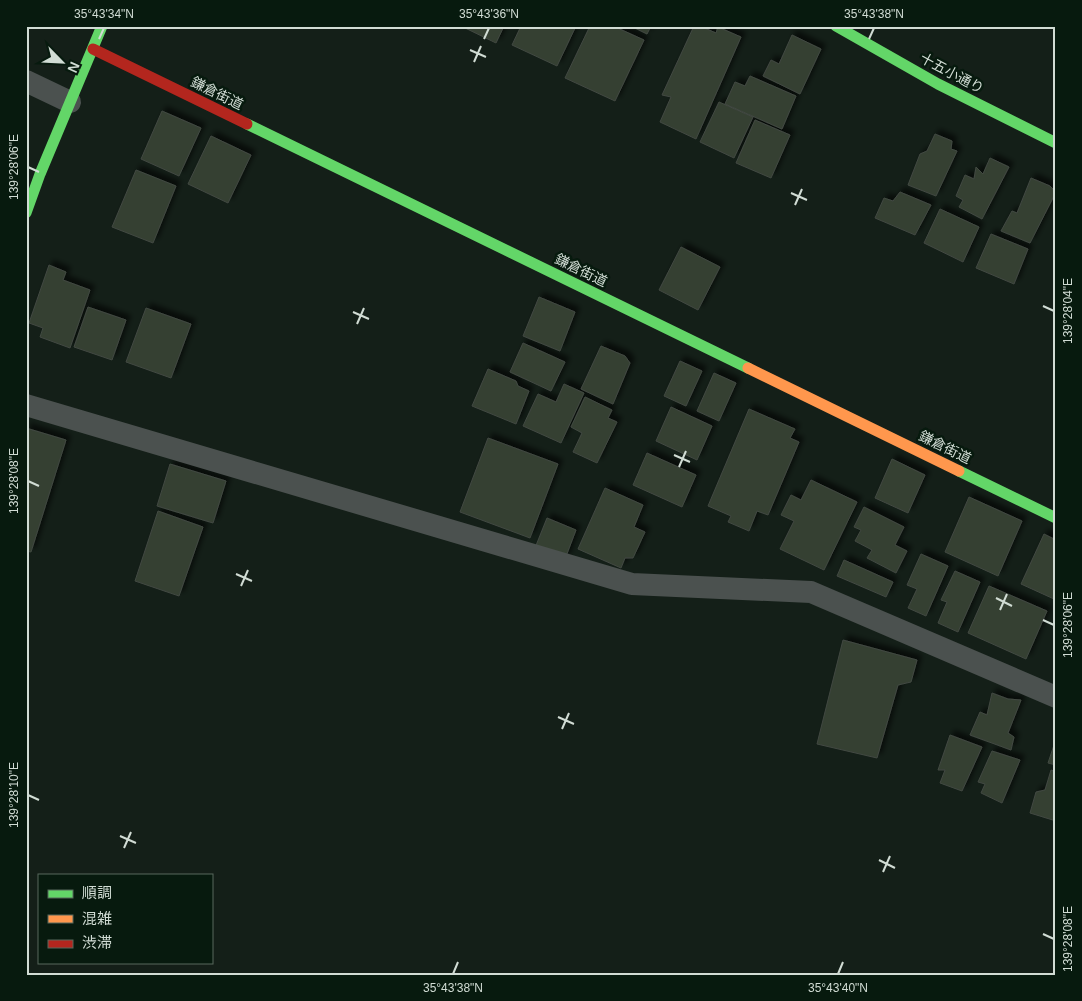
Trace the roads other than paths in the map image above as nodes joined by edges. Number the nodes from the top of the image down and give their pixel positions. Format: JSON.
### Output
{"nodes":[{"id":1,"x":102,"y":26,"type":"edge"},
{"id":2,"x":836,"y":26,"type":"edge"},
{"id":3,"x":93,"y":49,"type":"junction"},
{"id":4,"x":26,"y":82,"type":"edge"},
{"id":5,"x":70,"y":102,"type":"junction"},
{"id":6,"x":1056,"y":143,"type":"edge"},
{"id":7,"x":26,"y":213,"type":"edge"},
{"id":8,"x":26,"y":405,"type":"edge"},
{"id":9,"x":1056,"y":518,"type":"edge"},
{"id":10,"x":1056,"y":697,"type":"edge"}],
"edges":[{"from":1,"to":3,"type":"street"},
{"from":2,"to":6,"type":"street","name":"十五小通り"},
{"from":3,"to":5,"type":"street"},
{"from":3,"to":9,"type":"street","name":"鎌倉街道"},
{"from":4,"to":5,"type":"lane"},
{"from":5,"to":7,"type":"street"},
{"from":8,"to":10,"type":"lane"}]}
